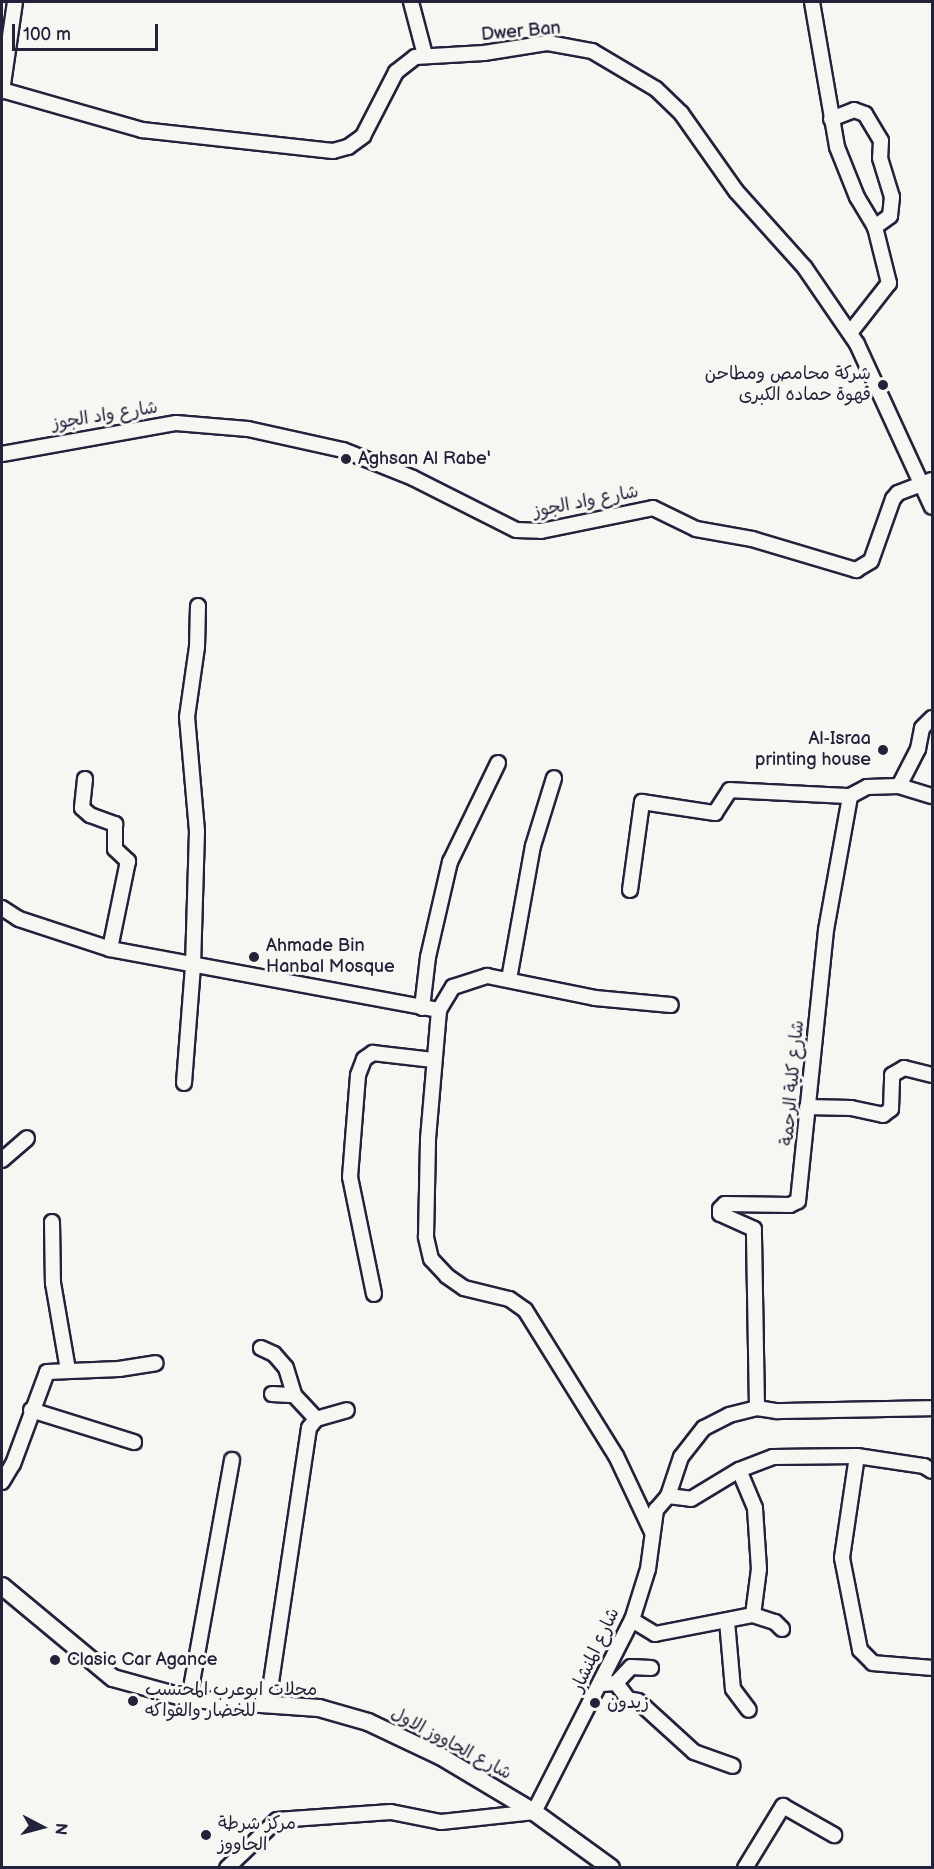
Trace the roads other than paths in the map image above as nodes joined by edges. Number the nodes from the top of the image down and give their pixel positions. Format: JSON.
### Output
{"nodes":[{"id":1,"x":15,"y":2,"type":"edge"},
{"id":2,"x":411,"y":2,"type":"edge"},
{"id":3,"x":812,"y":2,"type":"edge"},
{"id":4,"x":425,"y":55,"type":"junction"},
{"id":5,"x":2,"y":91,"type":"edge"},
{"id":6,"x":831,"y":119,"type":"junction"},
{"id":7,"x":875,"y":227,"type":"junction"},
{"id":8,"x":850,"y":333,"type":"junction"},
{"id":9,"x":2,"y":454,"type":"edge"},
{"id":10,"x":928,"y":482,"type":"edge"},
{"id":11,"x":933,"y":507,"type":"edge"},
{"id":12,"x":198,"y":606,"type":"dead end"},
{"id":13,"x":933,"y":718,"type":"edge"},
{"id":14,"x":498,"y":763,"type":"dead end"},
{"id":15,"x":554,"y":778,"type":"dead end"},
{"id":16,"x":85,"y":779,"type":"dead end"},
{"id":17,"x":899,"y":786,"type":"junction"},
{"id":18,"x":850,"y":796,"type":"junction"},
{"id":19,"x":933,"y":796,"type":"edge"},
{"id":20,"x":630,"y":890,"type":"dead end"},
{"id":21,"x":2,"y":908,"type":"edge"},
{"id":22,"x":110,"y":950,"type":"junction"},
{"id":23,"x":193,"y":966,"type":"junction"},
{"id":24,"x":509,"y":979,"type":"junction"},
{"id":25,"x":671,"y":1005,"type":"dead end"},
{"id":26,"x":422,"y":1008,"type":"junction"},
{"id":27,"x":440,"y":1010,"type":"junction"},
{"id":28,"x":433,"y":1060,"type":"junction"},
{"id":29,"x":933,"y":1076,"type":"edge"},
{"id":30,"x":184,"y":1083,"type":"dead end"},
{"id":31,"x":807,"y":1107,"type":"junction"},
{"id":32,"x":27,"y":1138,"type":"dead end"},
{"id":33,"x":2,"y":1160,"type":"edge"},
{"id":34,"x":52,"y":1222,"type":"dead end"},
{"id":35,"x":374,"y":1294,"type":"dead end"},
{"id":36,"x":261,"y":1348,"type":"dead end"},
{"id":37,"x":156,"y":1363,"type":"dead end"},
{"id":38,"x":68,"y":1370,"type":"junction"},
{"id":39,"x":272,"y":1394,"type":"dead end"},
{"id":40,"x":294,"y":1395,"type":"junction"},
{"id":41,"x":757,"y":1408,"type":"junction"},
{"id":42,"x":933,"y":1408,"type":"edge"},
{"id":43,"x":31,"y":1410,"type":"junction"},
{"id":44,"x":347,"y":1410,"type":"dead end"},
{"id":45,"x":316,"y":1419,"type":"junction"},
{"id":46,"x":134,"y":1442,"type":"dead end"},
{"id":47,"x":857,"y":1456,"type":"junction"},
{"id":48,"x":232,"y":1460,"type":"dead end"},
{"id":49,"x":739,"y":1470,"type":"junction"},
{"id":50,"x":933,"y":1471,"type":"edge"},
{"id":51,"x":2,"y":1482,"type":"edge"},
{"id":52,"x":668,"y":1496,"type":"junction"},
{"id":53,"x":652,"y":1532,"type":"junction"},
{"id":54,"x":2,"y":1587,"type":"edge"},
{"id":55,"x":753,"y":1614,"type":"junction"},
{"id":56,"x":632,"y":1620,"type":"junction"},
{"id":57,"x":727,"y":1621,"type":"junction"},
{"id":58,"x":782,"y":1629,"type":"dead end"},
{"id":59,"x":651,"y":1668,"type":"dead end"},
{"id":60,"x":933,"y":1668,"type":"edge"},
{"id":61,"x":616,"y":1683,"type":"junction"},
{"id":62,"x":602,"y":1684,"type":"junction"},
{"id":63,"x":189,"y":1699,"type":"junction"},
{"id":64,"x":268,"y":1703,"type":"junction"},
{"id":65,"x":749,"y":1710,"type":"dead end"},
{"id":66,"x":733,"y":1766,"type":"dead end"},
{"id":67,"x":534,"y":1812,"type":"junction"},
{"id":68,"x":834,"y":1835,"type":"dead end"},
{"id":69,"x":227,"y":1868,"type":"edge"},
{"id":70,"x":611,"y":1868,"type":"edge"},
{"id":71,"x":745,"y":1868,"type":"edge"}],
"edges":[{"from":1,"to":5,"type":"street"},
{"from":2,"to":4,"type":"street"},
{"from":3,"to":6,"type":"street"},
{"from":4,"to":5,"type":"street","name":"Dwer Ban"},
{"from":4,"to":8,"type":"street","name":"Dwer Ban"},
{"from":6,"to":7,"type":"street"},
{"from":6,"to":7,"type":"street"},
{"from":7,"to":8,"type":"street"},
{"from":8,"to":10,"type":"street","name":"Dwer Ban"},
{"from":9,"to":10,"type":"street","name":"شارع واد الجوز"},
{"from":10,"to":11,"type":"street","name":"Dwer Ban"},
{"from":12,"to":23,"type":"street"},
{"from":13,"to":17,"type":"street"},
{"from":14,"to":26,"type":"street"},
{"from":15,"to":24,"type":"street"},
{"from":16,"to":22,"type":"street"},
{"from":17,"to":18,"type":"street"},
{"from":17,"to":19,"type":"street"},
{"from":18,"to":20,"type":"street"},
{"from":18,"to":31,"type":"street","name":"شارع كلية الرحمة"},
{"from":21,"to":22,"type":"street"},
{"from":22,"to":23,"type":"street"},
{"from":23,"to":26,"type":"street"},
{"from":23,"to":30,"type":"street"},
{"from":24,"to":25,"type":"street"},
{"from":24,"to":27,"type":"street"},
{"from":26,"to":27,"type":"street"},
{"from":27,"to":28,"type":"street"},
{"from":28,"to":35,"type":"street"},
{"from":28,"to":53,"type":"street"},
{"from":29,"to":31,"type":"street"},
{"from":31,"to":41,"type":"street","name":"شارع كلية الرحمة"},
{"from":32,"to":33,"type":"street"},
{"from":34,"to":38,"type":"street"},
{"from":36,"to":40,"type":"street"},
{"from":37,"to":38,"type":"street"},
{"from":38,"to":43,"type":"street"},
{"from":39,"to":40,"type":"street"},
{"from":40,"to":45,"type":"street"},
{"from":41,"to":42,"type":"street","name":"شارع المنشار"},
{"from":41,"to":52,"type":"street","name":"شارع المنشار"},
{"from":43,"to":46,"type":"street"},
{"from":43,"to":51,"type":"street"},
{"from":44,"to":45,"type":"street"},
{"from":45,"to":64,"type":"street"},
{"from":47,"to":49,"type":"street"},
{"from":47,"to":50,"type":"street"},
{"from":47,"to":60,"type":"street"},
{"from":48,"to":63,"type":"street"},
{"from":49,"to":52,"type":"street"},
{"from":49,"to":55,"type":"street"},
{"from":52,"to":53,"type":"street","name":"شارع المنشار"},
{"from":53,"to":56,"type":"street","name":"شارع المنشار"},
{"from":54,"to":63,"type":"main road","name":"شارع الحاووز الاول"},
{"from":55,"to":57,"type":"street"},
{"from":55,"to":58,"type":"street"},
{"from":56,"to":57,"type":"street"},
{"from":56,"to":62,"type":"street","name":"شارع المنشار"},
{"from":57,"to":65,"type":"street"},
{"from":59,"to":61,"type":"street"},
{"from":61,"to":62,"type":"street"},
{"from":61,"to":66,"type":"street"},
{"from":62,"to":67,"type":"street","name":"شارع المنشار"},
{"from":63,"to":64,"type":"main road","name":"شارع الحاووز الاول"},
{"from":64,"to":67,"type":"main road","name":"شارع الحاووز الاول"},
{"from":67,"to":69,"type":"street"},
{"from":67,"to":70,"type":"main road","name":"شارع الحاووز الاول"},
{"from":68,"to":71,"type":"street"}]}
